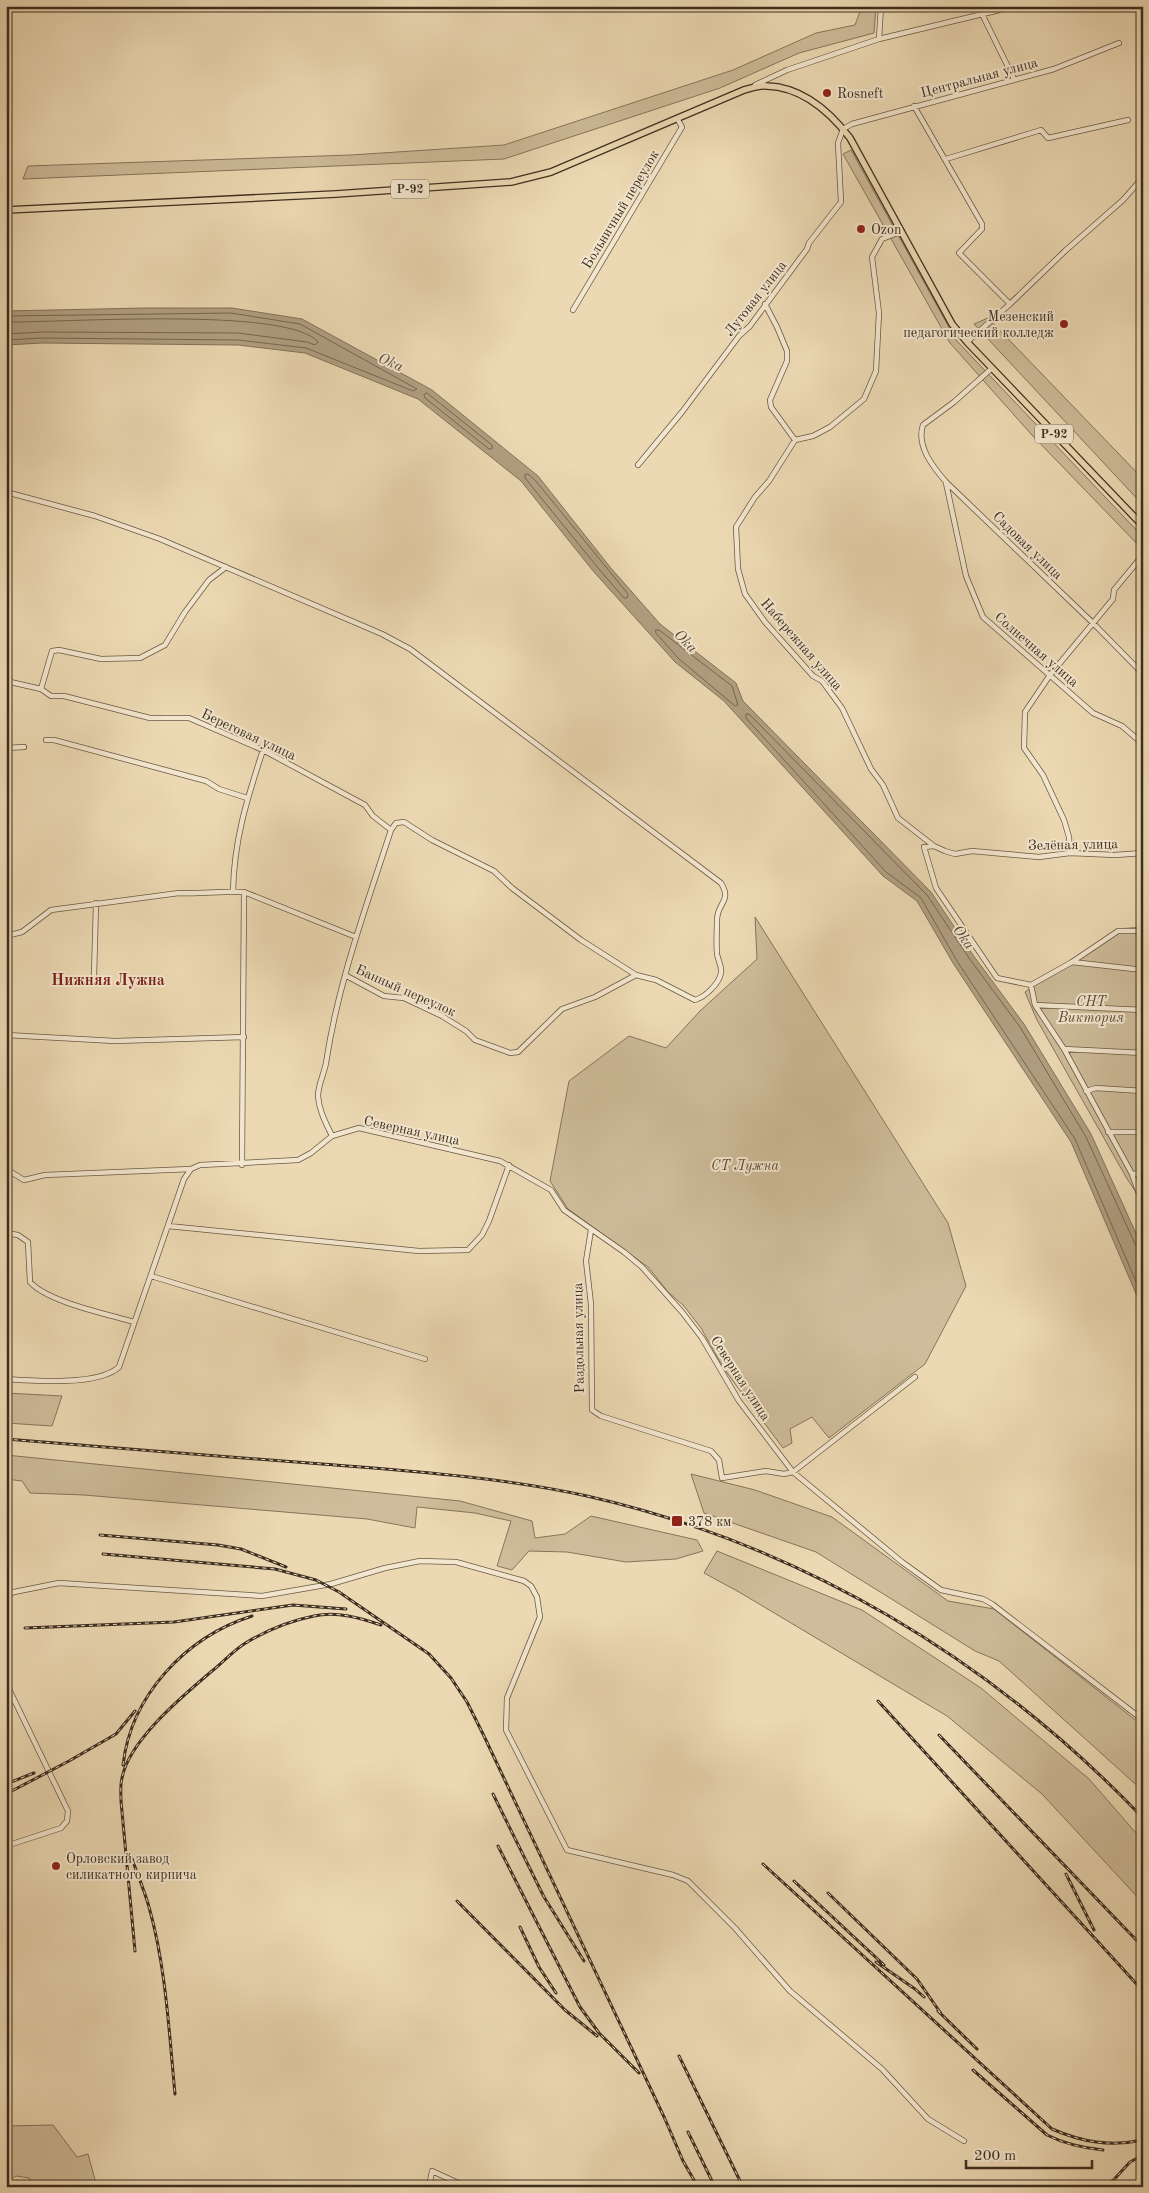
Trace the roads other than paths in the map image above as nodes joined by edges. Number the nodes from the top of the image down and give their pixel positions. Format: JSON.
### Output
{"nodes":[{"id":1,"x":881,"y":6,"type":"edge"},
{"id":2,"x":1016,"y":6,"type":"edge"},
{"id":3,"x":982,"y":14,"type":"junction"},
{"id":4,"x":879,"y":39,"type":"junction"},
{"id":5,"x":1119,"y":43,"type":"dead end"},
{"id":6,"x":1014,"y":79,"type":"junction"},
{"id":7,"x":744,"y":90,"type":"junction"},
{"id":8,"x":914,"y":106,"type":"junction"},
{"id":9,"x":678,"y":120,"type":"junction"},
{"id":10,"x":1128,"y":120,"type":"dead end"},
{"id":11,"x":842,"y":129,"type":"junction"},
{"id":12,"x":946,"y":159,"type":"junction"},
{"id":13,"x":1138,"y":183,"type":"dead end"},
{"id":14,"x":6,"y":210,"type":"edge"},
{"id":15,"x":900,"y":232,"type":"junction"},
{"id":16,"x":765,"y":304,"type":"junction"},
{"id":17,"x":1010,"y":304,"type":"junction"},
{"id":18,"x":573,"y":310,"type":"dead end"},
{"id":19,"x":967,"y":342,"type":"junction"},
{"id":20,"x":991,"y":369,"type":"junction"},
{"id":21,"x":795,"y":440,"type":"junction"},
{"id":22,"x":638,"y":465,"type":"dead end"},
{"id":23,"x":946,"y":482,"type":"junction"},
{"id":24,"x":6,"y":492,"type":"edge"},
{"id":25,"x":1143,"y":526,"type":"edge"},
{"id":26,"x":1143,"y":554,"type":"edge"},
{"id":27,"x":226,"y":567,"type":"junction"},
{"id":28,"x":1093,"y":623,"type":"junction"},
{"id":29,"x":1143,"y":674,"type":"edge"},
{"id":30,"x":1050,"y":675,"type":"junction"},
{"id":31,"x":6,"y":681,"type":"edge"},
{"id":32,"x":40,"y":689,"type":"junction"},
{"id":33,"x":46,"y":740,"type":"dead end"},
{"id":34,"x":1143,"y":744,"type":"edge"},
{"id":35,"x":24,"y":747,"type":"dead end"},
{"id":36,"x":6,"y":748,"type":"edge"},
{"id":37,"x":264,"y":750,"type":"junction"},
{"id":38,"x":247,"y":798,"type":"junction"},
{"id":39,"x":391,"y":830,"type":"junction"},
{"id":40,"x":934,"y":846,"type":"junction"},
{"id":41,"x":945,"y":852,"type":"joint"},
{"id":42,"x":1070,"y":853,"type":"junction"},
{"id":43,"x":1143,"y":853,"type":"edge"},
{"id":44,"x":233,"y":892,"type":"junction"},
{"id":45,"x":244,"y":892,"type":"junction"},
{"id":46,"x":96,"y":903,"type":"junction"},
{"id":47,"x":1143,"y":931,"type":"edge"},
{"id":48,"x":6,"y":936,"type":"edge"},
{"id":49,"x":356,"y":937,"type":"junction"},
{"id":50,"x":1072,"y":962,"type":"junction"},
{"id":51,"x":1143,"y":970,"type":"edge"},
{"id":52,"x":345,"y":975,"type":"junction"},
{"id":53,"x":636,"y":975,"type":"junction"},
{"id":54,"x":94,"y":976,"type":"dead end"},
{"id":55,"x":1031,"y":985,"type":"junction"},
{"id":56,"x":1035,"y":1005,"type":"junction"},
{"id":57,"x":1143,"y":1010,"type":"edge"},
{"id":58,"x":6,"y":1035,"type":"edge"},
{"id":59,"x":244,"y":1037,"type":"junction"},
{"id":60,"x":1064,"y":1049,"type":"junction"},
{"id":61,"x":1143,"y":1053,"type":"edge"},
{"id":62,"x":1086,"y":1091,"type":"junction"},
{"id":63,"x":1143,"y":1091,"type":"edge"},
{"id":64,"x":1108,"y":1132,"type":"junction"},
{"id":65,"x":1143,"y":1132,"type":"edge"},
{"id":66,"x":332,"y":1136,"type":"junction"},
{"id":67,"x":242,"y":1165,"type":"junction"},
{"id":68,"x":509,"y":1165,"type":"junction"},
{"id":69,"x":6,"y":1169,"type":"edge"},
{"id":70,"x":191,"y":1169,"type":"junction"},
{"id":71,"x":1143,"y":1173,"type":"edge"},
{"id":72,"x":1132,"y":1174,"type":"junction"},
{"id":73,"x":1143,"y":1205,"type":"edge"},
{"id":74,"x":168,"y":1226,"type":"junction"},
{"id":75,"x":591,"y":1230,"type":"junction"},
{"id":76,"x":6,"y":1233,"type":"edge"},
{"id":77,"x":151,"y":1276,"type":"junction"},
{"id":78,"x":134,"y":1322,"type":"junction"},
{"id":79,"x":425,"y":1359,"type":"dead end"},
{"id":80,"x":915,"y":1378,"type":"dead end"},
{"id":81,"x":6,"y":1379,"type":"edge"},
{"id":82,"x":792,"y":1472,"type":"junction"},
{"id":83,"x":6,"y":1596,"type":"edge"},
{"id":84,"x":6,"y":1683,"type":"edge"},
{"id":85,"x":1143,"y":1720,"type":"edge"},
{"id":86,"x":6,"y":1846,"type":"edge"},
{"id":87,"x":964,"y":2141,"type":"dead end"},
{"id":88,"x":429,"y":2187,"type":"edge"},
{"id":89,"x":467,"y":2187,"type":"edge"}],
"edges":[{"from":1,"to":4,"type":"street"},
{"from":2,"to":3,"type":"street"},
{"from":3,"to":4,"type":"street"},
{"from":3,"to":6,"type":"street"},
{"from":4,"to":7,"type":"street"},
{"from":5,"to":6,"type":"street","name":"Центральная улица"},
{"from":6,"to":8,"type":"street","name":"Центральная улица"},
{"from":7,"to":9,"type":"main road","number":"Р-92"},
{"from":7,"to":11,"type":"main road","number":"Р-92"},
{"from":8,"to":11,"type":"street","name":"Центральная улица"},
{"from":8,"to":12,"type":"street"},
{"from":9,"to":14,"type":"main road","number":"Р-92"},
{"from":9,"to":18,"type":"street","name":"Больничный переулок"},
{"from":10,"to":12,"type":"street"},
{"from":11,"to":15,"type":"main road","number":"Р-92"},
{"from":11,"to":16,"type":"street","name":"Луговая улица"},
{"from":12,"to":17,"type":"street"},
{"from":13,"to":17,"type":"street"},
{"from":15,"to":19,"type":"main road","number":"Р-92"},
{"from":15,"to":21,"type":"street"},
{"from":16,"to":21,"type":"street"},
{"from":16,"to":22,"type":"street","name":"Луговая улица"},
{"from":17,"to":19,"type":"street"},
{"from":19,"to":20,"type":"main road","number":"Р-92"},
{"from":20,"to":23,"type":"street","name":"Садовая улица"},
{"from":20,"to":25,"type":"main road","number":"Р-92"},
{"from":21,"to":40,"type":"street","name":"Набережная улица"},
{"from":23,"to":28,"type":"street","name":"Садовая улица"},
{"from":23,"to":30,"type":"street","name":"Солнечная улица"},
{"from":24,"to":27,"type":"street"},
{"from":26,"to":28,"type":"street"},
{"from":27,"to":32,"type":"street"},
{"from":27,"to":53,"type":"street"},
{"from":28,"to":29,"type":"street","name":"Садовая улица"},
{"from":28,"to":30,"type":"street"},
{"from":30,"to":34,"type":"street","name":"Солнечная улица"},
{"from":30,"to":42,"type":"street"},
{"from":31,"to":32,"type":"street"},
{"from":32,"to":37,"type":"street","name":"Береговая улица"},
{"from":33,"to":38,"type":"street"},
{"from":35,"to":36,"type":"street"},
{"from":37,"to":38,"type":"street"},
{"from":37,"to":39,"type":"street","name":"Береговая улица"},
{"from":38,"to":44,"type":"street"},
{"from":39,"to":49,"type":"street"},
{"from":39,"to":53,"type":"street"},
{"from":40,"to":41,"type":"street","name":"Набережная улица"},
{"from":40,"to":55,"type":"street"},
{"from":41,"to":42,"type":"street","name":"Зелёная улица"},
{"from":42,"to":43,"type":"street","name":"Зелёная улица"},
{"from":44,"to":45,"type":"street"},
{"from":44,"to":46,"type":"street"},
{"from":45,"to":49,"type":"street"},
{"from":45,"to":59,"type":"street"},
{"from":46,"to":48,"type":"street"},
{"from":46,"to":54,"type":"street"},
{"from":47,"to":50,"type":"street"},
{"from":49,"to":52,"type":"street"},
{"from":50,"to":51,"type":"street"},
{"from":50,"to":55,"type":"street"},
{"from":52,"to":53,"type":"street","name":"Банный переулок"},
{"from":52,"to":66,"type":"street"},
{"from":55,"to":56,"type":"street"},
{"from":56,"to":57,"type":"street"},
{"from":56,"to":60,"type":"street"},
{"from":58,"to":59,"type":"street"},
{"from":59,"to":67,"type":"street"},
{"from":60,"to":61,"type":"street"},
{"from":60,"to":62,"type":"street"},
{"from":62,"to":63,"type":"street"},
{"from":62,"to":64,"type":"street"},
{"from":64,"to":65,"type":"street"},
{"from":64,"to":72,"type":"street"},
{"from":66,"to":67,"type":"street","name":"Северная улица"},
{"from":66,"to":68,"type":"street","name":"Северная улица"},
{"from":67,"to":70,"type":"street","name":"Северная улица"},
{"from":68,"to":74,"type":"street"},
{"from":68,"to":75,"type":"street","name":"Северная улица"},
{"from":69,"to":70,"type":"street","name":"Северная улица"},
{"from":70,"to":74,"type":"street"},
{"from":71,"to":72,"type":"street"},
{"from":72,"to":73,"type":"street"},
{"from":74,"to":77,"type":"street"},
{"from":75,"to":82,"type":"street","name":"Северная улица"},
{"from":75,"to":82,"type":"street","name":"Раздольная улица"},
{"from":76,"to":78,"type":"street"},
{"from":77,"to":78,"type":"street"},
{"from":77,"to":79,"type":"street"},
{"from":78,"to":81,"type":"street"},
{"from":80,"to":82,"type":"street"},
{"from":82,"to":85,"type":"street","name":"Северная улица"},
{"from":83,"to":87,"type":"street"},
{"from":84,"to":86,"type":"street"},
{"from":88,"to":89,"type":"street"}]}
